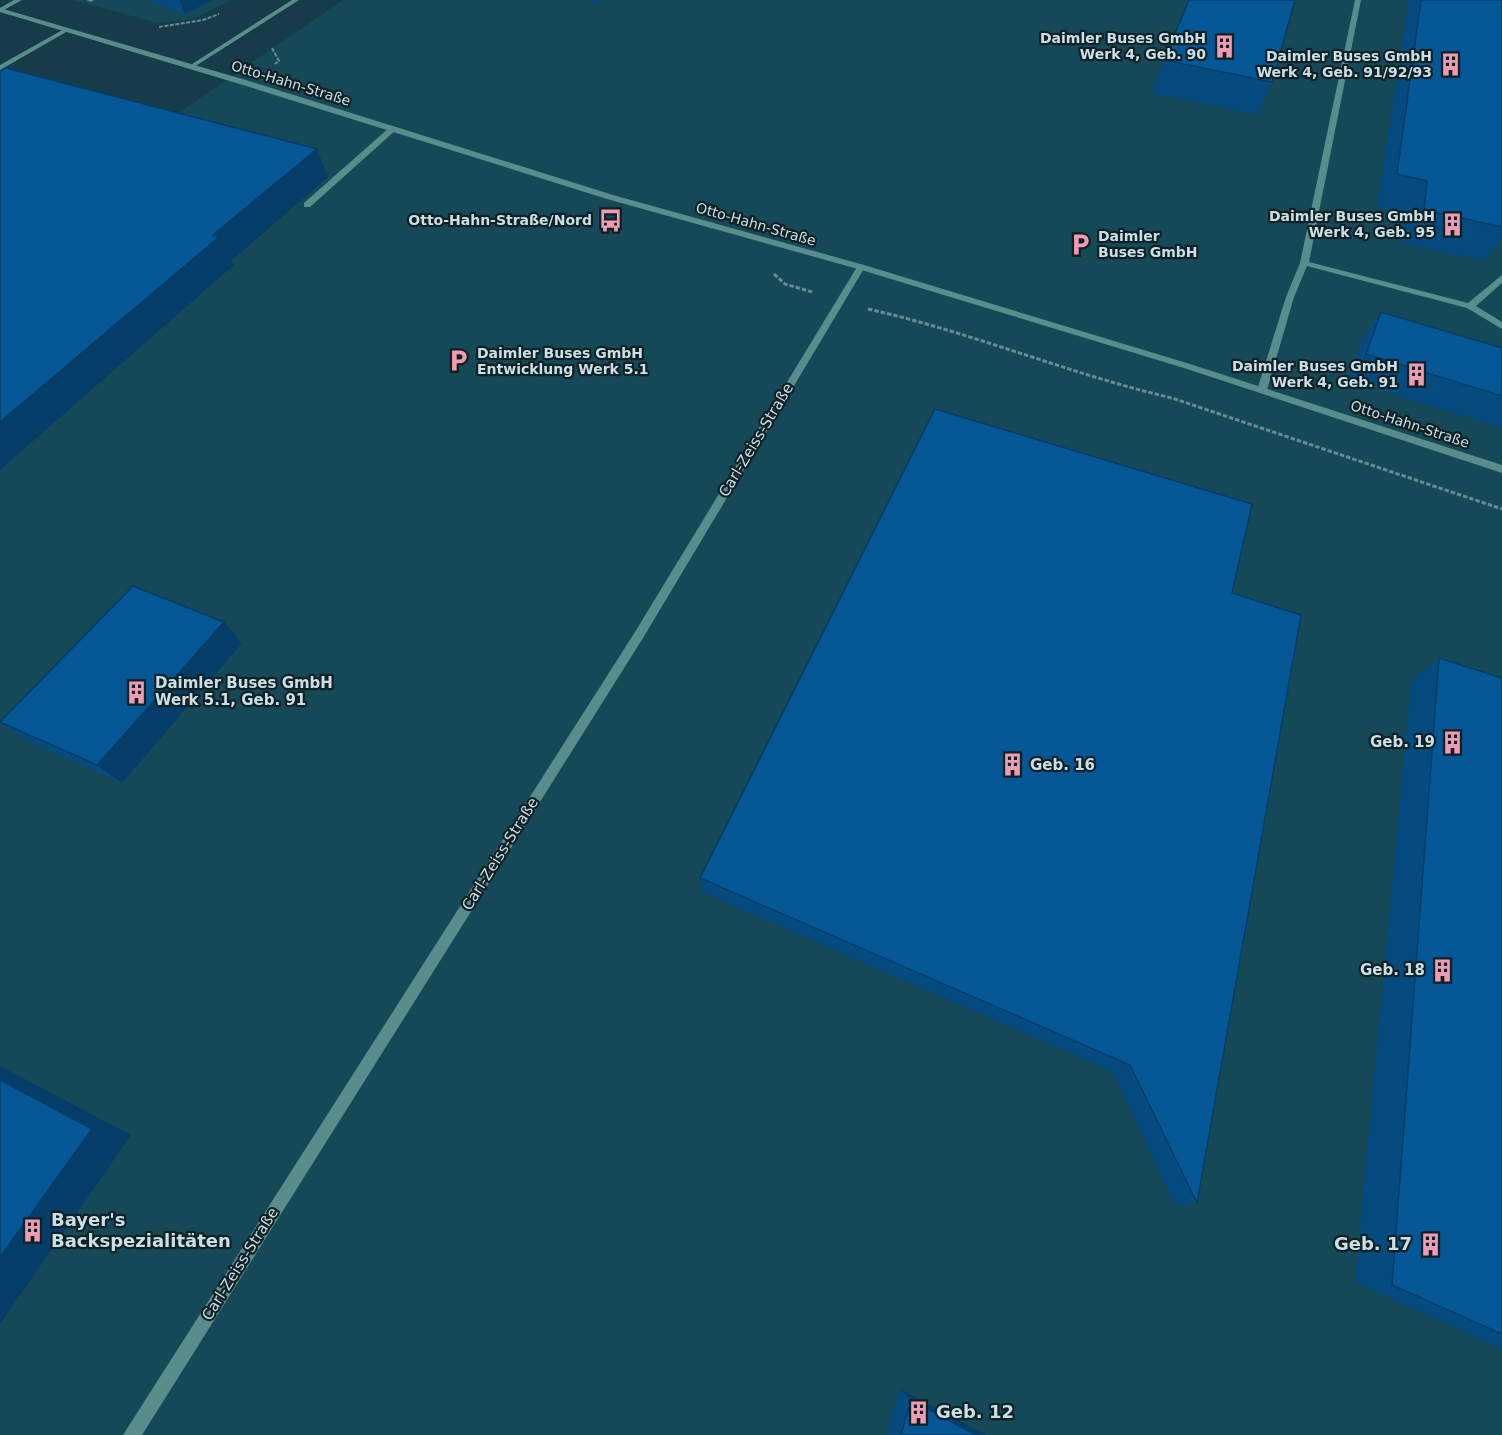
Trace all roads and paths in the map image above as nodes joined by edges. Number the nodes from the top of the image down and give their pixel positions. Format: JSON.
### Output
{"nodes":[{"id":1,"x":19,"y":0,"type":"edge"},
{"id":2,"x":296,"y":0,"type":"edge"},
{"id":3,"x":1358,"y":0,"type":"edge"},
{"id":4,"x":0,"y":10,"type":"edge"},
{"id":5,"x":224,"y":12,"type":"dead end"},
{"id":6,"x":153,"y":26,"type":"dead end"},
{"id":7,"x":66,"y":30,"type":"junction"},
{"id":8,"x":192,"y":66,"type":"junction"},
{"id":9,"x":0,"y":68,"type":"edge"},
{"id":10,"x":393,"y":129,"type":"junction"},
{"id":11,"x":307,"y":206,"type":"dead end"},
{"id":12,"x":1304,"y":263,"type":"junction"},
{"id":13,"x":861,"y":267,"type":"junction"},
{"id":14,"x":1502,"y":278,"type":"edge"},
{"id":15,"x":1470,"y":306,"type":"junction"},
{"id":16,"x":1502,"y":326,"type":"edge"},
{"id":17,"x":1262,"y":390,"type":"junction"},
{"id":18,"x":1502,"y":469,"type":"edge"},
{"id":19,"x":132,"y":1435,"type":"edge"}],
"edges":[{"from":1,"to":4,"type":"street"},
{"from":2,"to":8,"type":"street"},
{"from":3,"to":12,"type":"street"},
{"from":4,"to":7,"type":"street","name":"Otto-Hahn-Straße"},
{"from":5,"to":6,"type":"path"},
{"from":7,"to":8,"type":"street","name":"Otto-Hahn-Straße"},
{"from":7,"to":9,"type":"street"},
{"from":8,"to":10,"type":"street","name":"Otto-Hahn-Straße"},
{"from":10,"to":11,"type":"street"},
{"from":10,"to":13,"type":"street","name":"Otto-Hahn-Straße"},
{"from":12,"to":15,"type":"street"},
{"from":12,"to":17,"type":"street"},
{"from":13,"to":17,"type":"street","name":"Otto-Hahn-Straße"},
{"from":13,"to":19,"type":"street","name":"Carl-Zeiss-Straße"},
{"from":14,"to":15,"type":"street"},
{"from":15,"to":16,"type":"street"},
{"from":17,"to":18,"type":"street","name":"Otto-Hahn-Straße"}]}
